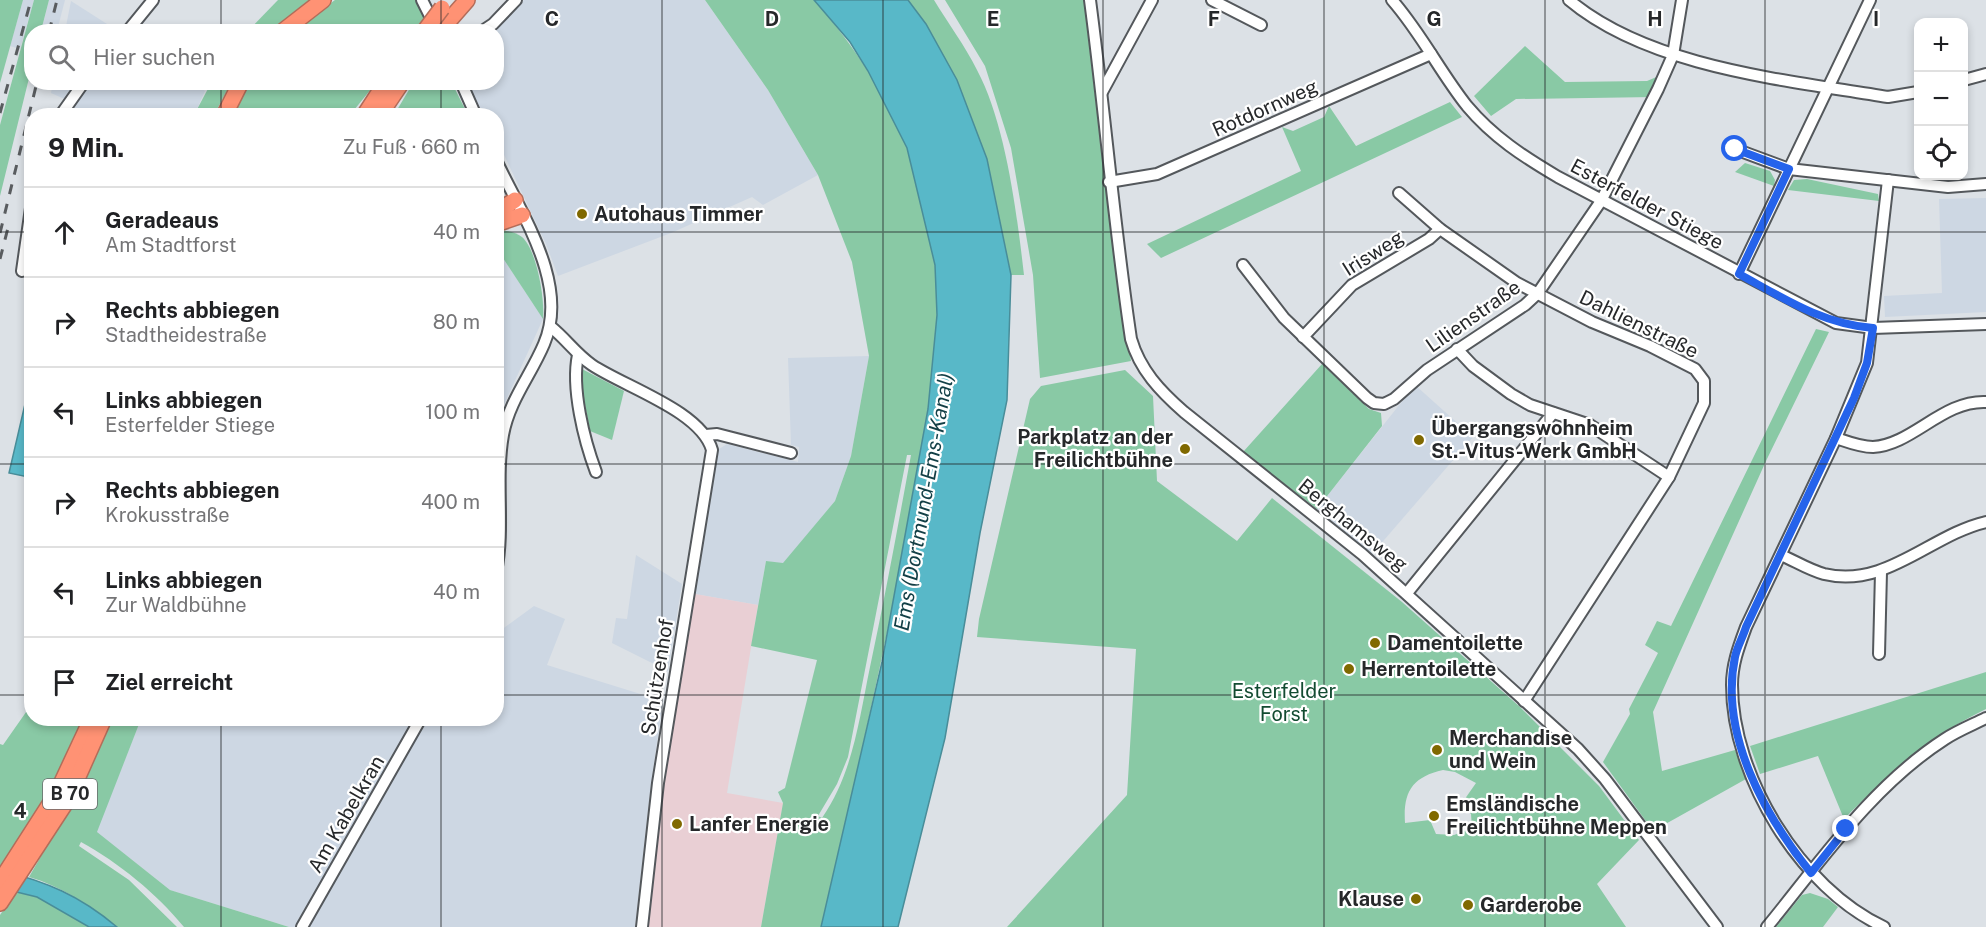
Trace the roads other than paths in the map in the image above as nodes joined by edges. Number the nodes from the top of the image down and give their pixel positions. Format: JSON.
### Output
{"nodes":[{"id":1,"x":153,"y":0,"type":"edge"},
{"id":2,"x":323,"y":0,"type":"edge"},
{"id":3,"x":422,"y":0,"type":"edge"},
{"id":4,"x":467,"y":0,"type":"edge"},
{"id":5,"x":516,"y":0,"type":"edge"},
{"id":6,"x":1090,"y":0,"type":"edge"},
{"id":7,"x":1152,"y":0,"type":"edge"},
{"id":8,"x":1212,"y":0,"type":"edge"},
{"id":9,"x":1392,"y":0,"type":"edge"},
{"id":10,"x":1569,"y":0,"type":"edge"},
{"id":11,"x":1682,"y":0,"type":"edge"},
{"id":12,"x":1870,"y":0,"type":"edge"},
{"id":13,"x":443,"y":18,"type":"edge"},
{"id":14,"x":134,"y":24,"type":"edge"},
{"id":15,"x":292,"y":24,"type":"edge"},
{"id":16,"x":493,"y":24,"type":"edge"},
{"id":17,"x":1261,"y":25,"type":"dead end"},
{"id":18,"x":1431,"y":54,"type":"junction"},
{"id":19,"x":1673,"y":56,"type":"junction"},
{"id":20,"x":1986,"y":74,"type":"edge"},
{"id":21,"x":1968,"y":79,"type":"edge"},
{"id":22,"x":1829,"y":87,"type":"junction"},
{"id":23,"x":78,"y":90,"type":"edge"},
{"id":24,"x":237,"y":90,"type":"edge"},
{"id":25,"x":381,"y":90,"type":"edge"},
{"id":26,"x":397,"y":90,"type":"edge"},
{"id":27,"x":465,"y":90,"type":"edge"},
{"id":28,"x":1102,"y":93,"type":"junction"},
{"id":29,"x":1914,"y":93,"type":"edge"},
{"id":30,"x":66,"y":108,"type":"edge"},
{"id":31,"x":228,"y":108,"type":"edge"},
{"id":32,"x":368,"y":108,"type":"edge"},
{"id":33,"x":384,"y":108,"type":"edge"},
{"id":34,"x":472,"y":108,"type":"edge"},
{"id":35,"x":1735,"y":149,"type":"dead end"},
{"id":36,"x":1789,"y":169,"type":"junction"},
{"id":37,"x":504,"y":177,"type":"edge"},
{"id":38,"x":1888,"y":180,"type":"junction"},
{"id":39,"x":1109,"y":182,"type":"junction"},
{"id":40,"x":1986,"y":184,"type":"edge"},
{"id":41,"x":1399,"y":193,"type":"dead end"},
{"id":42,"x":515,"y":200,"type":"junction"},
{"id":43,"x":1601,"y":201,"type":"junction"},
{"id":44,"x":504,"y":208,"type":"edge"},
{"id":45,"x":522,"y":215,"type":"junction"},
{"id":46,"x":504,"y":221,"type":"edge"},
{"id":47,"x":1440,"y":229,"type":"junction"},
{"id":48,"x":24,"y":257,"type":"edge"},
{"id":49,"x":1243,"y":265,"type":"dead end"},
{"id":50,"x":22,"y":271,"type":"dead end"},
{"id":51,"x":1739,"y":274,"type":"junction"},
{"id":52,"x":1538,"y":293,"type":"junction"},
{"id":53,"x":1986,"y":324,"type":"edge"},
{"id":54,"x":550,"y":327,"type":"junction"},
{"id":55,"x":1873,"y":328,"type":"junction"},
{"id":56,"x":1303,"y":337,"type":"junction"},
{"id":57,"x":1457,"y":349,"type":"junction"},
{"id":58,"x":578,"y":355,"type":"junction"},
{"id":59,"x":1986,"y":402,"type":"edge"},
{"id":60,"x":1553,"y":413,"type":"junction"},
{"id":61,"x":504,"y":433,"type":"edge"},
{"id":62,"x":706,"y":435,"type":"junction"},
{"id":63,"x":1836,"y":438,"type":"junction"},
{"id":64,"x":791,"y":453,"type":"dead end"},
{"id":65,"x":596,"y":472,"type":"dead end"},
{"id":66,"x":1669,"y":477,"type":"junction"},
{"id":67,"x":1986,"y":522,"type":"edge"},
{"id":68,"x":1781,"y":555,"type":"junction"},
{"id":69,"x":1881,"y":572,"type":"junction"},
{"id":70,"x":1407,"y":593,"type":"junction"},
{"id":71,"x":1879,"y":654,"type":"dead end"},
{"id":72,"x":1524,"y":701,"type":"junction"},
{"id":73,"x":1986,"y":718,"type":"edge"},
{"id":74,"x":88,"y":726,"type":"edge"},
{"id":75,"x":100,"y":726,"type":"edge"},
{"id":76,"x":416,"y":726,"type":"edge"},
{"id":77,"x":20,"y":862,"type":"junction"},
{"id":78,"x":1811,"y":873,"type":"junction"},
{"id":79,"x":0,"y":882,"type":"edge"},
{"id":80,"x":0,"y":903,"type":"edge"},
{"id":81,"x":302,"y":927,"type":"edge"},
{"id":82,"x":642,"y":927,"type":"edge"},
{"id":83,"x":1717,"y":927,"type":"edge"},
{"id":84,"x":1767,"y":927,"type":"edge"},
{"id":85,"x":1884,"y":927,"type":"edge"}],
"edges":[{"from":1,"to":14,"type":"street"},
{"from":2,"to":15,"type":"highway"},
{"from":3,"to":13,"type":"street"},
{"from":4,"to":13,"type":"highway"},
{"from":5,"to":16,"type":"street"},
{"from":6,"to":28,"type":"street","name":"Berghamsweg"},
{"from":7,"to":28,"type":"street"},
{"from":8,"to":17,"type":"street"},
{"from":9,"to":18,"type":"street","name":"Esterfelder Stiege"},
{"from":10,"to":19,"type":"street"},
{"from":11,"to":19,"type":"street","name":"Lilienstraße"},
{"from":12,"to":22,"type":"street"},
{"from":18,"to":39,"type":"street","name":"Rotdornweg"},
{"from":18,"to":43,"type":"street","name":"Esterfelder Stiege"},
{"from":19,"to":22,"type":"street"},
{"from":19,"to":43,"type":"street","name":"Lilienstraße"},
{"from":20,"to":21,"type":"street"},
{"from":22,"to":29,"type":"street"},
{"from":22,"to":36,"type":"street"},
{"from":23,"to":30,"type":"street"},
{"from":24,"to":31,"type":"highway"},
{"from":25,"to":32,"type":"highway"},
{"from":26,"to":33,"type":"highway"},
{"from":27,"to":34,"type":"street"},
{"from":28,"to":39,"type":"street","name":"Berghamsweg"},
{"from":35,"to":36,"type":"street"},
{"from":36,"to":38,"type":"street"},
{"from":36,"to":51,"type":"street"},
{"from":37,"to":42,"type":"street"},
{"from":38,"to":40,"type":"street"},
{"from":38,"to":55,"type":"street"},
{"from":39,"to":70,"type":"street","name":"Berghamsweg"},
{"from":41,"to":47,"type":"street","name":"Dahlienstraße"},
{"from":42,"to":44,"type":"highway"},
{"from":42,"to":45,"type":"street"},
{"from":43,"to":51,"type":"street","name":"Esterfelder Stiege"},
{"from":43,"to":52,"type":"street","name":"Lilienstraße"},
{"from":45,"to":46,"type":"highway"},
{"from":45,"to":54,"type":"street"},
{"from":47,"to":52,"type":"street","name":"Dahlienstraße"},
{"from":47,"to":56,"type":"street","name":"Irisweg"},
{"from":48,"to":50,"type":"street"},
{"from":49,"to":56,"type":"street","name":"Lilienstraße"},
{"from":51,"to":55,"type":"street","name":"Esterfelder Stiege"},
{"from":52,"to":57,"type":"street","name":"Lilienstraße"},
{"from":52,"to":66,"type":"street","name":"Dahlienstraße"},
{"from":53,"to":55,"type":"street","name":"Esterfelder Stiege"},
{"from":54,"to":58,"type":"street"},
{"from":54,"to":61,"type":"street"},
{"from":55,"to":63,"type":"street"},
{"from":56,"to":57,"type":"street","name":"Lilienstraße"},
{"from":57,"to":60,"type":"street"},
{"from":58,"to":62,"type":"street"},
{"from":58,"to":65,"type":"street"},
{"from":59,"to":63,"type":"street"},
{"from":60,"to":66,"type":"street"},
{"from":60,"to":70,"type":"street"},
{"from":62,"to":64,"type":"street"},
{"from":62,"to":82,"type":"street","name":"Schützenhof"},
{"from":63,"to":68,"type":"street"},
{"from":66,"to":72,"type":"street","name":"Dahlienstraße"},
{"from":67,"to":69,"type":"street"},
{"from":68,"to":69,"type":"street"},
{"from":68,"to":78,"type":"street"},
{"from":69,"to":71,"type":"street"},
{"from":70,"to":72,"type":"street","name":"Berghamsweg"},
{"from":72,"to":83,"type":"street","name":"Berghamsweg"},
{"from":73,"to":78,"type":"street"},
{"from":74,"to":77,"type":"highway","number":"B 70"},
{"from":75,"to":77,"type":"highway","number":"B 70"},
{"from":76,"to":81,"type":"street","name":"Am Kabelkran"},
{"from":77,"to":79,"type":"highway","number":"B 70"},
{"from":77,"to":80,"type":"highway","number":"B 70"},
{"from":78,"to":84,"type":"street"},
{"from":78,"to":85,"type":"street"}]}
